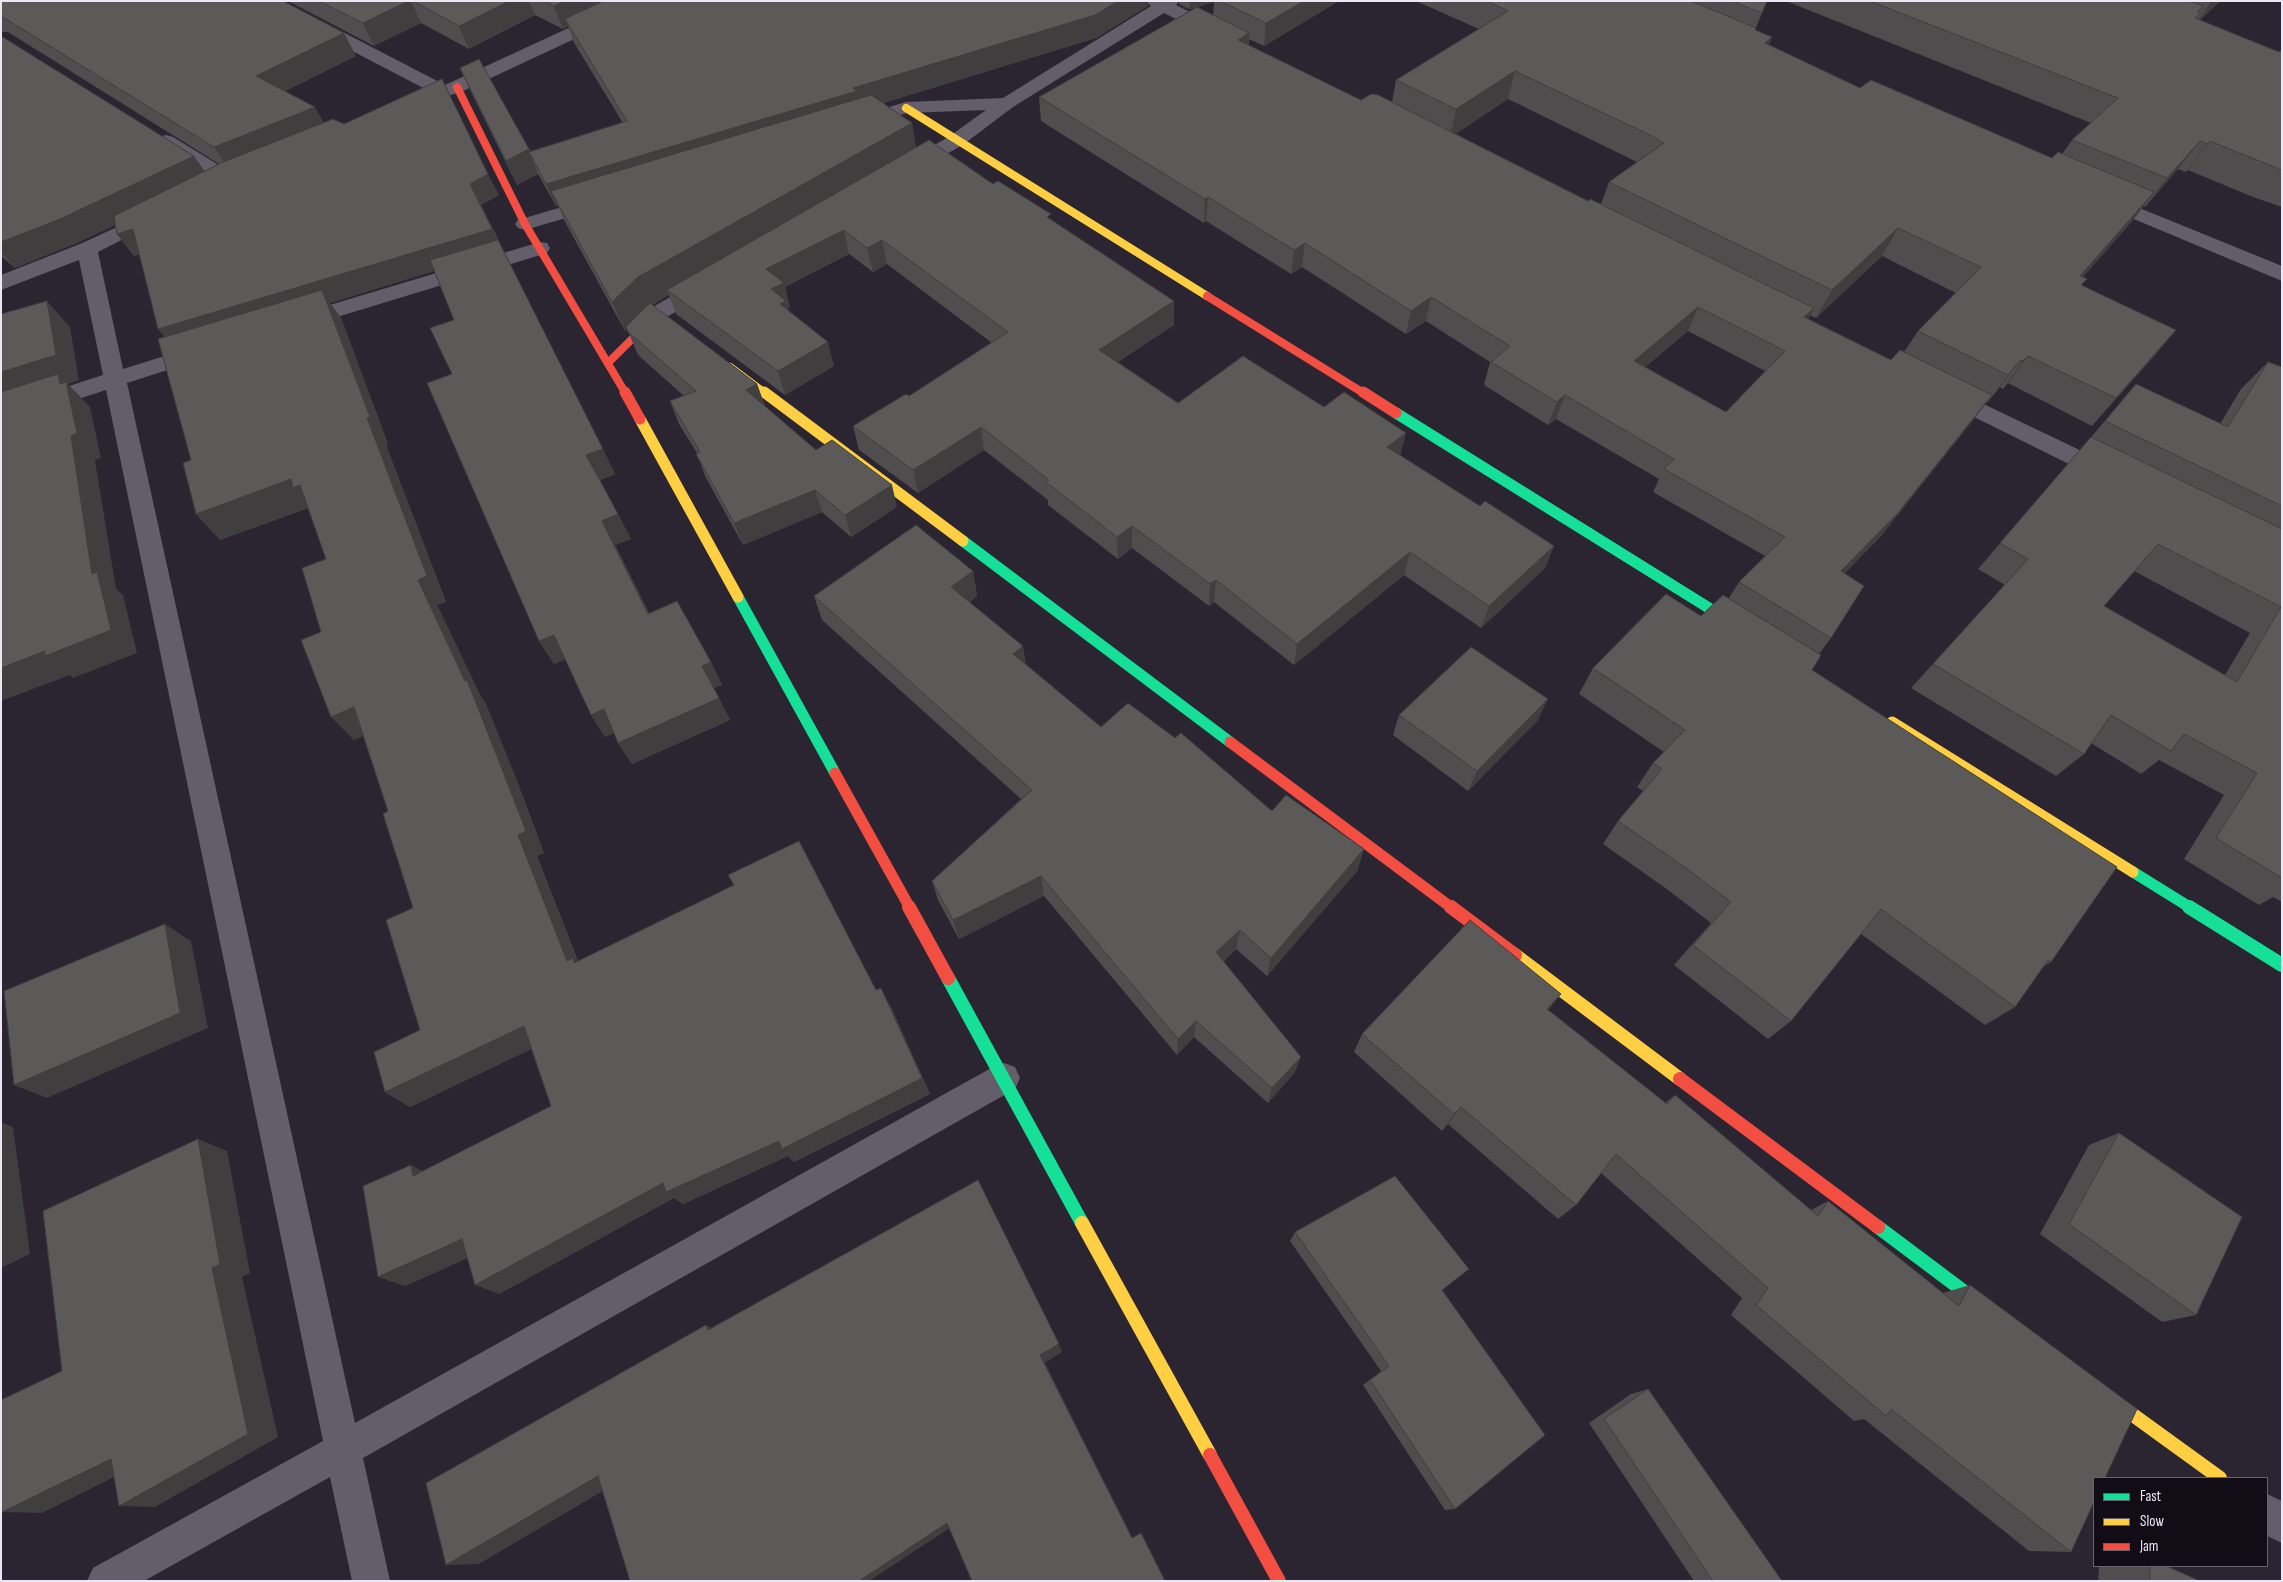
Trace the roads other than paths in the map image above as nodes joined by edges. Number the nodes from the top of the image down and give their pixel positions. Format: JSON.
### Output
{"nodes":[{"id":1,"x":270,"y":1,"type":"edge"},
{"id":2,"x":640,"y":1,"type":"edge"},
{"id":3,"x":1162,"y":3,"type":"edge"},
{"id":4,"x":1234,"y":41,"type":"edge"},
{"id":5,"x":450,"y":90,"type":"junction"},
{"id":6,"x":1007,"y":103,"type":"junction"},
{"id":7,"x":407,"y":107,"type":"edge"},
{"id":8,"x":906,"y":108,"type":"junction"},
{"id":9,"x":839,"y":128,"type":"edge"},
{"id":10,"x":152,"y":132,"type":"edge"},
{"id":11,"x":957,"y":140,"type":"junction"},
{"id":12,"x":889,"y":180,"type":"edge"},
{"id":13,"x":210,"y":188,"type":"edge"},
{"id":14,"x":2090,"y":193,"type":"edge"},
{"id":15,"x":611,"y":198,"type":"edge"},
{"id":16,"x":166,"y":210,"type":"edge"},
{"id":17,"x":525,"y":224,"type":"junction"},
{"id":18,"x":540,"y":248,"type":"junction"},
{"id":19,"x":87,"y":249,"type":"junction"},
{"id":20,"x":2282,"y":274,"type":"edge"},
{"id":21,"x":718,"y":278,"type":"edge"},
{"id":22,"x":1,"y":283,"type":"edge"},
{"id":23,"x":662,"y":316,"type":"joint"},
{"id":24,"x":286,"y":326,"type":"edge"},
{"id":25,"x":220,"y":346,"type":"edge"},
{"id":26,"x":722,"y":360,"type":"edge"},
{"id":27,"x":609,"y":362,"type":"junction"},
{"id":28,"x":116,"y":378,"type":"junction"},
{"id":29,"x":1933,"y":387,"type":"edge"},
{"id":30,"x":1,"y":416,"type":"edge"},
{"id":31,"x":2121,"y":480,"type":"edge"},
{"id":32,"x":1750,"y":634,"type":"edge"},
{"id":33,"x":1885,"y":718,"type":"edge"},
{"id":34,"x":2282,"y":965,"type":"edge"},
{"id":35,"x":1004,"y":1078,"type":"junction"},
{"id":36,"x":2003,"y":1320,"type":"edge"},
{"id":37,"x":2091,"y":1384,"type":"edge"},
{"id":38,"x":344,"y":1449,"type":"junction"},
{"id":39,"x":2219,"y":1477,"type":"edge"},
{"id":40,"x":2268,"y":1514,"type":"edge"},
{"id":41,"x":2282,"y":1524,"type":"edge"},
{"id":42,"x":106,"y":1581,"type":"edge"},
{"id":43,"x":371,"y":1581,"type":"edge"},
{"id":44,"x":1279,"y":1581,"type":"edge"}],
"edges":[{"from":1,"to":5,"type":"street"},
{"from":2,"to":5,"type":"street"},
{"from":3,"to":4,"type":"street"},
{"from":3,"to":6,"type":"street"},
{"from":5,"to":7,"type":"street"},
{"from":5,"to":17,"type":"street"},
{"from":6,"to":8,"type":"street"},
{"from":6,"to":11,"type":"street"},
{"from":8,"to":9,"type":"street"},
{"from":8,"to":11,"type":"street"},
{"from":10,"to":13,"type":"street"},
{"from":11,"to":12,"type":"street"},
{"from":11,"to":32,"type":"street"},
{"from":14,"to":20,"type":"street"},
{"from":15,"to":17,"type":"street"},
{"from":16,"to":19,"type":"street"},
{"from":17,"to":18,"type":"street"},
{"from":18,"to":24,"type":"street"},
{"from":18,"to":27,"type":"street"},
{"from":19,"to":22,"type":"street"},
{"from":19,"to":28,"type":"street"},
{"from":21,"to":23,"type":"street"},
{"from":23,"to":27,"type":"street"},
{"from":25,"to":28,"type":"street"},
{"from":26,"to":36,"type":"street"},
{"from":27,"to":35,"type":"street"},
{"from":28,"to":30,"type":"street"},
{"from":28,"to":38,"type":"street"},
{"from":29,"to":31,"type":"street"},
{"from":33,"to":34,"type":"street"},
{"from":35,"to":38,"type":"street"},
{"from":35,"to":44,"type":"street"},
{"from":37,"to":39,"type":"street"},
{"from":38,"to":42,"type":"street"},
{"from":38,"to":43,"type":"street"},
{"from":40,"to":41,"type":"street"}]}
